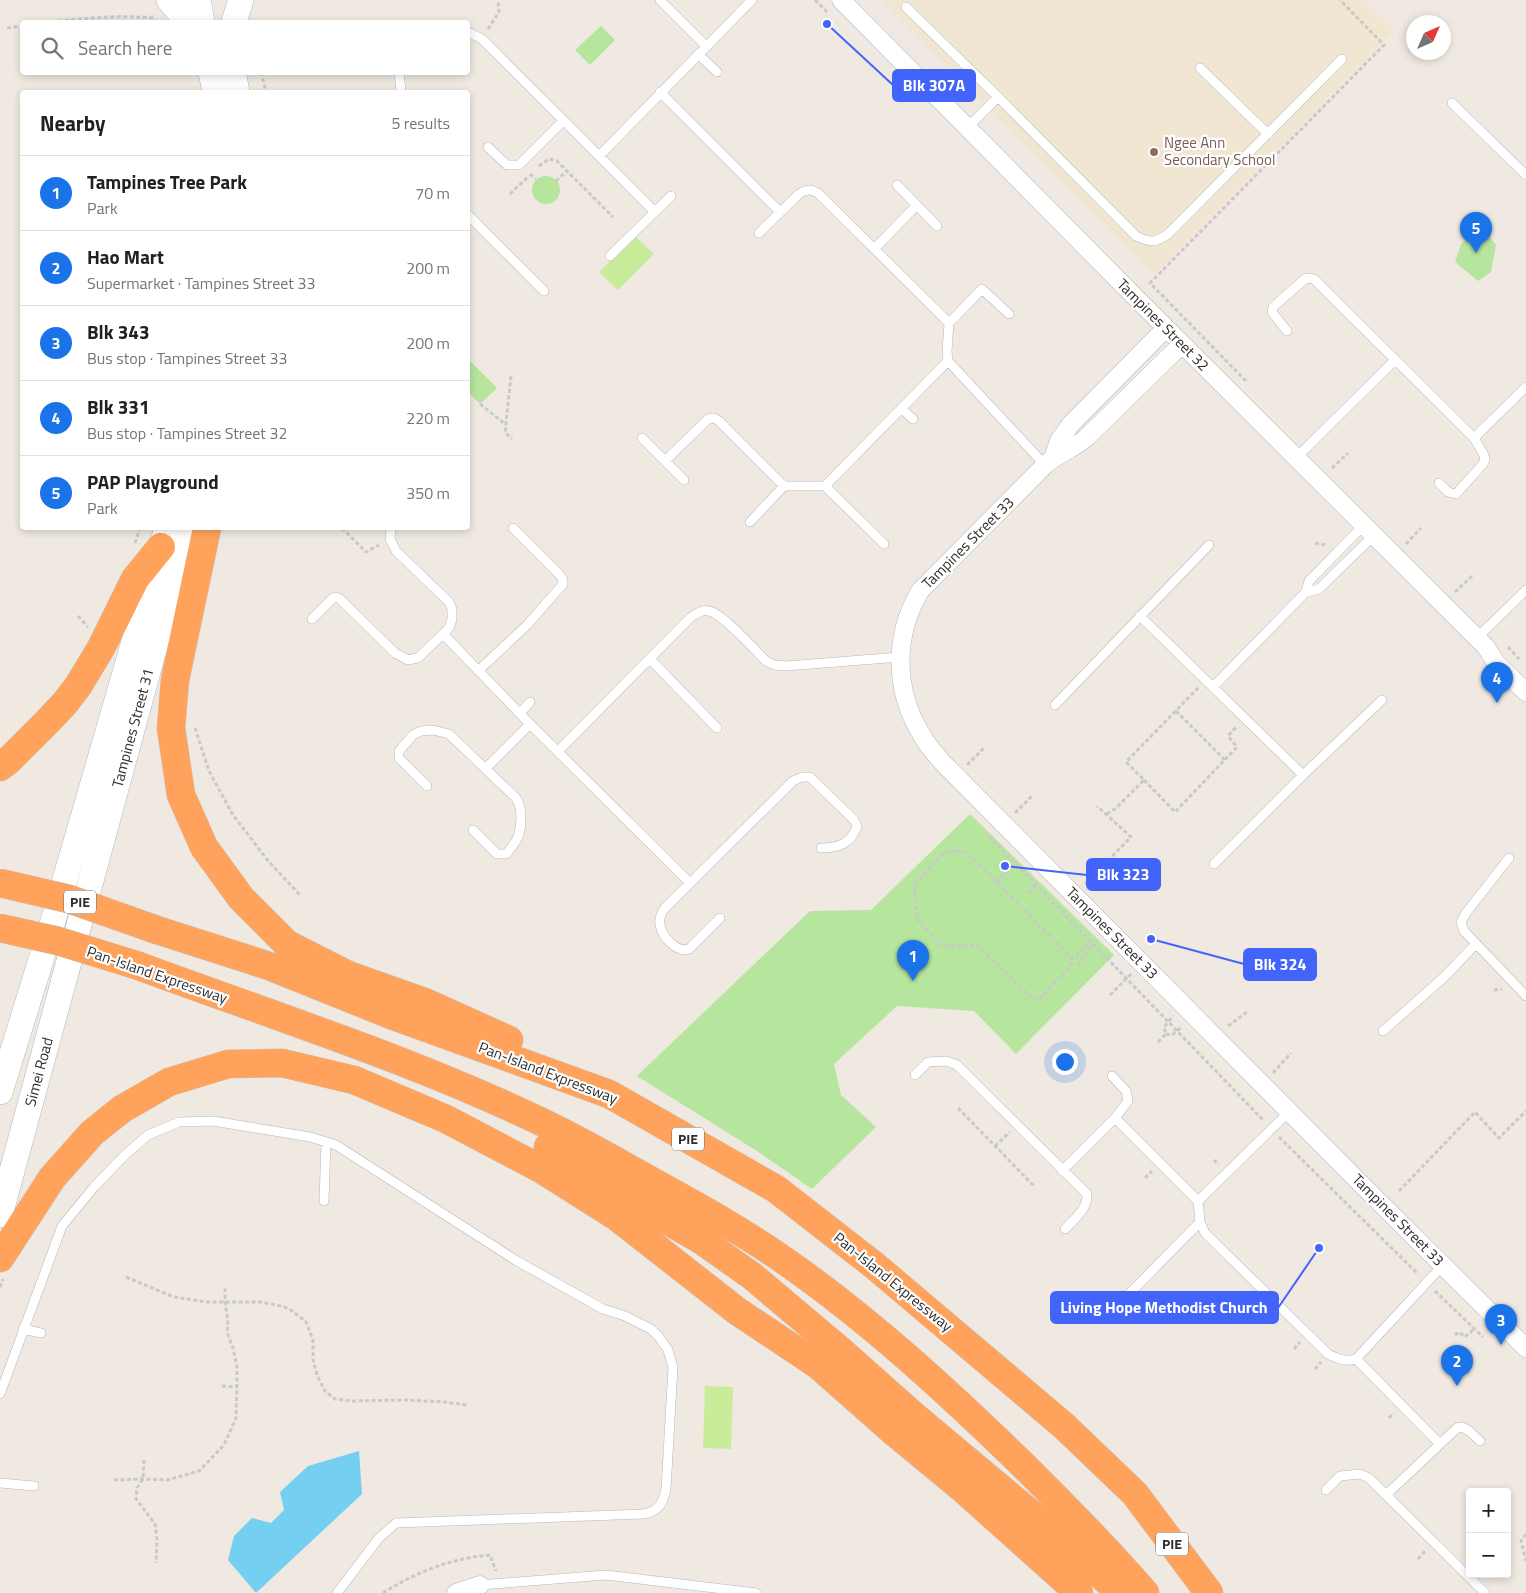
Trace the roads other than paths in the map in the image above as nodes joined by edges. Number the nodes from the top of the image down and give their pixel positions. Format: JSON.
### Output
{"nodes":[{"id":1,"x":169,"y":0,"type":"edge"},
{"id":2,"x":198,"y":0,"type":"edge"},
{"id":3,"x":222,"y":0,"type":"edge"},
{"id":4,"x":241,"y":0,"type":"edge"},
{"id":5,"x":660,"y":0,"type":"edge"},
{"id":6,"x":752,"y":0,"type":"edge"},
{"id":7,"x":841,"y":0,"type":"edge"},
{"id":8,"x":906,"y":7,"type":"dead end"},
{"id":9,"x":186,"y":20,"type":"edge"},
{"id":10,"x":202,"y":20,"type":"edge"},
{"id":11,"x":225,"y":20,"type":"edge"},
{"id":12,"x":235,"y":20,"type":"edge"},
{"id":13,"x":470,"y":33,"type":"edge"},
{"id":14,"x":706,"y":46,"type":"junction"},
{"id":15,"x":698,"y":54,"type":"junction"},
{"id":16,"x":1342,"y":59,"type":"dead end"},
{"id":17,"x":1200,"y":68,"type":"dead end"},
{"id":18,"x":717,"y":72,"type":"dead end"},
{"id":19,"x":211,"y":75,"type":"edge"},
{"id":20,"x":234,"y":75,"type":"edge"},
{"id":21,"x":399,"y":75,"type":"edge"},
{"id":22,"x":214,"y":90,"type":"edge"},
{"id":23,"x":237,"y":90,"type":"edge"},
{"id":24,"x":401,"y":90,"type":"edge"},
{"id":25,"x":660,"y":92,"type":"junction"},
{"id":26,"x":998,"y":97,"type":"junction"},
{"id":27,"x":1452,"y":103,"type":"dead end"},
{"id":28,"x":563,"y":121,"type":"junction"},
{"id":29,"x":968,"y":127,"type":"junction"},
{"id":30,"x":1268,"y":134,"type":"junction"},
{"id":31,"x":488,"y":147,"type":"dead end"},
{"id":32,"x":598,"y":156,"type":"junction"},
{"id":33,"x":1526,"y":175,"type":"edge"},
{"id":34,"x":897,"y":185,"type":"dead end"},
{"id":35,"x":670,"y":196,"type":"dead end"},
{"id":36,"x":916,"y":206,"type":"junction"},
{"id":37,"x":655,"y":212,"type":"junction"},
{"id":38,"x":780,"y":212,"type":"junction"},
{"id":39,"x":470,"y":217,"type":"edge"},
{"id":40,"x":937,"y":226,"type":"dead end"},
{"id":41,"x":759,"y":233,"type":"dead end"},
{"id":42,"x":875,"y":248,"type":"junction"},
{"id":43,"x":610,"y":256,"type":"dead end"},
{"id":44,"x":544,"y":291,"type":"dead end"},
{"id":45,"x":1009,"y":314,"type":"dead end"},
{"id":46,"x":949,"y":323,"type":"junction"},
{"id":47,"x":1166,"y":328,"type":"junction"},
{"id":48,"x":1287,"y":331,"type":"dead end"},
{"id":49,"x":1182,"y":344,"type":"junction"},
{"id":50,"x":1395,"y":360,"type":"junction"},
{"id":51,"x":948,"y":361,"type":"junction"},
{"id":52,"x":1526,"y":387,"type":"edge"},
{"id":53,"x":902,"y":409,"type":"junction"},
{"id":54,"x":913,"y":419,"type":"dead end"},
{"id":55,"x":642,"y":438,"type":"dead end"},
{"id":56,"x":1474,"y":438,"type":"junction"},
{"id":57,"x":1296,"y":458,"type":"junction"},
{"id":58,"x":665,"y":460,"type":"junction"},
{"id":59,"x":1049,"y":461,"type":"junction"},
{"id":60,"x":684,"y":480,"type":"dead end"},
{"id":61,"x":1439,"y":483,"type":"dead end"},
{"id":62,"x":784,"y":486,"type":"junction"},
{"id":63,"x":824,"y":486,"type":"junction"},
{"id":64,"x":750,"y":522,"type":"dead end"},
{"id":65,"x":513,"y":528,"type":"dead end"},
{"id":66,"x":186,"y":530,"type":"edge"},
{"id":67,"x":207,"y":530,"type":"edge"},
{"id":68,"x":391,"y":530,"type":"edge"},
{"id":69,"x":1369,"y":530,"type":"junction"},
{"id":70,"x":164,"y":537,"type":"edge"},
{"id":71,"x":884,"y":544,"type":"dead end"},
{"id":72,"x":1209,"y":545,"type":"dead end"},
{"id":73,"x":1526,"y":590,"type":"edge"},
{"id":74,"x":1306,"y":592,"type":"junction"},
{"id":75,"x":1140,"y":616,"type":"junction"},
{"id":76,"x":312,"y":619,"type":"dead end"},
{"id":77,"x":443,"y":634,"type":"junction"},
{"id":78,"x":1482,"y":642,"type":"junction"},
{"id":79,"x":900,"y":657,"type":"junction"},
{"id":80,"x":650,"y":659,"type":"junction"},
{"id":81,"x":478,"y":671,"type":"junction"},
{"id":82,"x":1526,"y":677,"type":"edge"},
{"id":83,"x":1213,"y":687,"type":"junction"},
{"id":84,"x":1526,"y":692,"type":"edge"},
{"id":85,"x":1382,"y":700,"type":"dead end"},
{"id":86,"x":530,"y":702,"type":"dead end"},
{"id":87,"x":1056,"y":705,"type":"dead end"},
{"id":88,"x":520,"y":713,"type":"junction"},
{"id":89,"x":530,"y":724,"type":"junction"},
{"id":90,"x":717,"y":728,"type":"dead end"},
{"id":91,"x":558,"y":751,"type":"junction"},
{"id":92,"x":0,"y":767,"type":"edge"},
{"id":93,"x":486,"y":768,"type":"junction"},
{"id":94,"x":1303,"y":775,"type":"junction"},
{"id":95,"x":427,"y":786,"type":"dead end"},
{"id":96,"x":473,"y":830,"type":"dead end"},
{"id":97,"x":821,"y":848,"type":"dead end"},
{"id":98,"x":1509,"y":858,"type":"dead end"},
{"id":99,"x":1214,"y":864,"type":"dead end"},
{"id":100,"x":0,"y":883,"type":"edge"},
{"id":101,"x":690,"y":883,"type":"junction"},
{"id":102,"x":720,"y":918,"type":"dead end"},
{"id":103,"x":53,"y":921,"type":"joint"},
{"id":104,"x":0,"y":928,"type":"edge"},
{"id":105,"x":79,"y":930,"type":"joint"},
{"id":106,"x":1476,"y":944,"type":"junction"},
{"id":107,"x":1526,"y":996,"type":"edge"},
{"id":108,"x":257,"y":1010,"type":"junction"},
{"id":109,"x":1383,"y":1031,"type":"dead end"},
{"id":110,"x":915,"y":1075,"type":"dead end"},
{"id":111,"x":1112,"y":1076,"type":"dead end"},
{"id":112,"x":0,"y":1092,"type":"edge"},
{"id":113,"x":609,"y":1094,"type":"junction"},
{"id":114,"x":1290,"y":1111,"type":"junction"},
{"id":115,"x":1115,"y":1118,"type":"junction"},
{"id":116,"x":326,"y":1142,"type":"junction"},
{"id":117,"x":1062,"y":1171,"type":"junction"},
{"id":118,"x":324,"y":1201,"type":"dead end"},
{"id":119,"x":1198,"y":1201,"type":"junction"},
{"id":120,"x":649,"y":1210,"type":"junction"},
{"id":121,"x":0,"y":1215,"type":"edge"},
{"id":122,"x":1200,"y":1222,"type":"junction"},
{"id":123,"x":1065,"y":1229,"type":"dead end"},
{"id":124,"x":0,"y":1258,"type":"edge"},
{"id":125,"x":1443,"y":1264,"type":"junction"},
{"id":126,"x":1129,"y":1294,"type":"dead end"},
{"id":127,"x":737,"y":1311,"type":"junction"},
{"id":128,"x":23,"y":1329,"type":"junction"},
{"id":129,"x":42,"y":1333,"type":"dead end"},
{"id":130,"x":1526,"y":1348,"type":"edge"},
{"id":131,"x":1356,"y":1359,"type":"junction"},
{"id":132,"x":0,"y":1394,"type":"edge"},
{"id":133,"x":1480,"y":1441,"type":"dead end"},
{"id":134,"x":1440,"y":1444,"type":"junction"},
{"id":135,"x":0,"y":1483,"type":"edge"},
{"id":136,"x":34,"y":1486,"type":"dead end"},
{"id":137,"x":1326,"y":1490,"type":"dead end"},
{"id":138,"x":1386,"y":1495,"type":"junction"},
{"id":139,"x":480,"y":1585,"type":"joint"},
{"id":140,"x":337,"y":1593,"type":"edge"},
{"id":141,"x":456,"y":1593,"type":"edge"},
{"id":142,"x":756,"y":1593,"type":"edge"},
{"id":143,"x":1079,"y":1593,"type":"edge"},
{"id":144,"x":1121,"y":1593,"type":"edge"},
{"id":145,"x":1145,"y":1593,"type":"edge"},
{"id":146,"x":1209,"y":1593,"type":"edge"},
{"id":147,"x":1485,"y":1593,"type":"edge"}],
"edges":[{"from":1,"to":9,"type":"main road"},
{"from":2,"to":10,"type":"main road"},
{"from":3,"to":11,"type":"main road"},
{"from":4,"to":12,"type":"main road"},
{"from":5,"to":14,"type":"lane"},
{"from":6,"to":14,"type":"lane"},
{"from":7,"to":29,"type":"street","name":"Tampines Street 32"},
{"from":8,"to":26,"type":"lane"},
{"from":13,"to":28,"type":"lane"},
{"from":14,"to":15,"type":"lane"},
{"from":15,"to":18,"type":"lane"},
{"from":15,"to":25,"type":"lane"},
{"from":16,"to":30,"type":"lane"},
{"from":17,"to":30,"type":"lane"},
{"from":19,"to":22,"type":"main road"},
{"from":20,"to":23,"type":"main road"},
{"from":21,"to":24,"type":"lane"},
{"from":25,"to":32,"type":"lane"},
{"from":25,"to":38,"type":"lane"},
{"from":26,"to":29,"type":"lane"},
{"from":26,"to":30,"type":"lane"},
{"from":27,"to":33,"type":"lane"},
{"from":28,"to":31,"type":"lane"},
{"from":28,"to":32,"type":"lane"},
{"from":29,"to":47,"type":"street","name":"Tampines Street 32"},
{"from":32,"to":37,"type":"lane"},
{"from":34,"to":36,"type":"lane"},
{"from":35,"to":37,"type":"lane"},
{"from":36,"to":40,"type":"lane"},
{"from":36,"to":42,"type":"lane"},
{"from":37,"to":43,"type":"lane"},
{"from":38,"to":41,"type":"lane"},
{"from":38,"to":42,"type":"lane"},
{"from":39,"to":44,"type":"lane"},
{"from":42,"to":46,"type":"lane"},
{"from":45,"to":46,"type":"lane"},
{"from":46,"to":51,"type":"lane"},
{"from":47,"to":49,"type":"street","name":"Tampines Street 32"},
{"from":47,"to":59,"type":"street","name":"Tampines Street 33"},
{"from":48,"to":50,"type":"lane"},
{"from":49,"to":57,"type":"street","name":"Tampines Street 32"},
{"from":49,"to":59,"type":"street","name":"Tampines Street 33"},
{"from":50,"to":56,"type":"lane"},
{"from":50,"to":57,"type":"lane"},
{"from":51,"to":53,"type":"lane"},
{"from":51,"to":59,"type":"lane"},
{"from":52,"to":56,"type":"lane"},
{"from":53,"to":54,"type":"lane"},
{"from":53,"to":63,"type":"lane"},
{"from":55,"to":58,"type":"lane"},
{"from":56,"to":61,"type":"lane"},
{"from":57,"to":69,"type":"street","name":"Tampines Street 32"},
{"from":58,"to":60,"type":"lane"},
{"from":58,"to":62,"type":"lane"},
{"from":59,"to":79,"type":"street","name":"Tampines Street 33"},
{"from":62,"to":63,"type":"lane"},
{"from":62,"to":64,"type":"lane"},
{"from":63,"to":71,"type":"lane"},
{"from":65,"to":81,"type":"lane"},
{"from":66,"to":105,"type":"main road","name":"Tampines Street 31"},
{"from":67,"to":113,"type":"highway"},
{"from":68,"to":77,"type":"lane"},
{"from":69,"to":74,"type":"lane"},
{"from":69,"to":74,"type":"lane"},
{"from":69,"to":78,"type":"street","name":"Tampines Street 32"},
{"from":70,"to":92,"type":"highway"},
{"from":70,"to":103,"type":"main road","name":"Tampines Street 31"},
{"from":72,"to":75,"type":"lane"},
{"from":73,"to":78,"type":"lane"},
{"from":74,"to":83,"type":"lane"},
{"from":75,"to":83,"type":"lane"},
{"from":75,"to":87,"type":"lane"},
{"from":76,"to":77,"type":"lane"},
{"from":77,"to":81,"type":"lane"},
{"from":78,"to":82,"type":"street","name":"Tampines Street 32"},
{"from":78,"to":84,"type":"street","name":"Tampines Street 32"},
{"from":79,"to":80,"type":"lane"},
{"from":79,"to":114,"type":"street","name":"Tampines Street 33"},
{"from":80,"to":90,"type":"lane"},
{"from":80,"to":91,"type":"lane"},
{"from":81,"to":88,"type":"lane"},
{"from":83,"to":94,"type":"lane"},
{"from":85,"to":94,"type":"lane"},
{"from":86,"to":88,"type":"lane"},
{"from":88,"to":89,"type":"lane"},
{"from":89,"to":91,"type":"lane"},
{"from":89,"to":93,"type":"lane"},
{"from":91,"to":101,"type":"lane"},
{"from":93,"to":95,"type":"lane"},
{"from":93,"to":96,"type":"lane"},
{"from":94,"to":99,"type":"lane"},
{"from":97,"to":101,"type":"lane"},
{"from":98,"to":106,"type":"lane"},
{"from":100,"to":113,"type":"highway","name":"Pan-Island Expressway","number":"PIE","bridge":true},
{"from":101,"to":102,"type":"lane"},
{"from":103,"to":112,"type":"main road","name":"Simei Road"},
{"from":104,"to":108,"type":"highway","name":"Pan-Island Expressway","bridge":true},
{"from":105,"to":121,"type":"main road","name":"Simei Road"},
{"from":106,"to":107,"type":"lane"},
{"from":106,"to":109,"type":"lane"},
{"from":108,"to":120,"type":"highway"},
{"from":108,"to":145,"type":"highway","name":"Pan-Island Expressway"},
{"from":110,"to":117,"type":"lane"},
{"from":111,"to":115,"type":"lane"},
{"from":113,"to":146,"type":"highway","name":"Pan-Island Expressway","number":"PIE"},
{"from":114,"to":119,"type":"lane"},
{"from":114,"to":125,"type":"street","name":"Tampines Street 33"},
{"from":115,"to":117,"type":"lane"},
{"from":115,"to":119,"type":"lane"},
{"from":116,"to":118,"type":"lane"},
{"from":116,"to":128,"type":"lane"},
{"from":116,"to":140,"type":"lane"},
{"from":117,"to":123,"type":"lane"},
{"from":119,"to":122,"type":"lane"},
{"from":120,"to":127,"type":"highway"},
{"from":120,"to":144,"type":"highway"},
{"from":122,"to":126,"type":"lane"},
{"from":122,"to":131,"type":"lane"},
{"from":124,"to":127,"type":"highway"},
{"from":125,"to":130,"type":"street","name":"Tampines Street 33"},
{"from":125,"to":131,"type":"lane"},
{"from":127,"to":143,"type":"highway"},
{"from":128,"to":129,"type":"lane"},
{"from":128,"to":132,"type":"lane"},
{"from":131,"to":134,"type":"lane"},
{"from":133,"to":134,"type":"lane"},
{"from":134,"to":138,"type":"lane"},
{"from":135,"to":136,"type":"lane"},
{"from":137,"to":138,"type":"lane"},
{"from":138,"to":147,"type":"lane"},
{"from":139,"to":141,"type":"street"},
{"from":139,"to":142,"type":"lane"}]}
